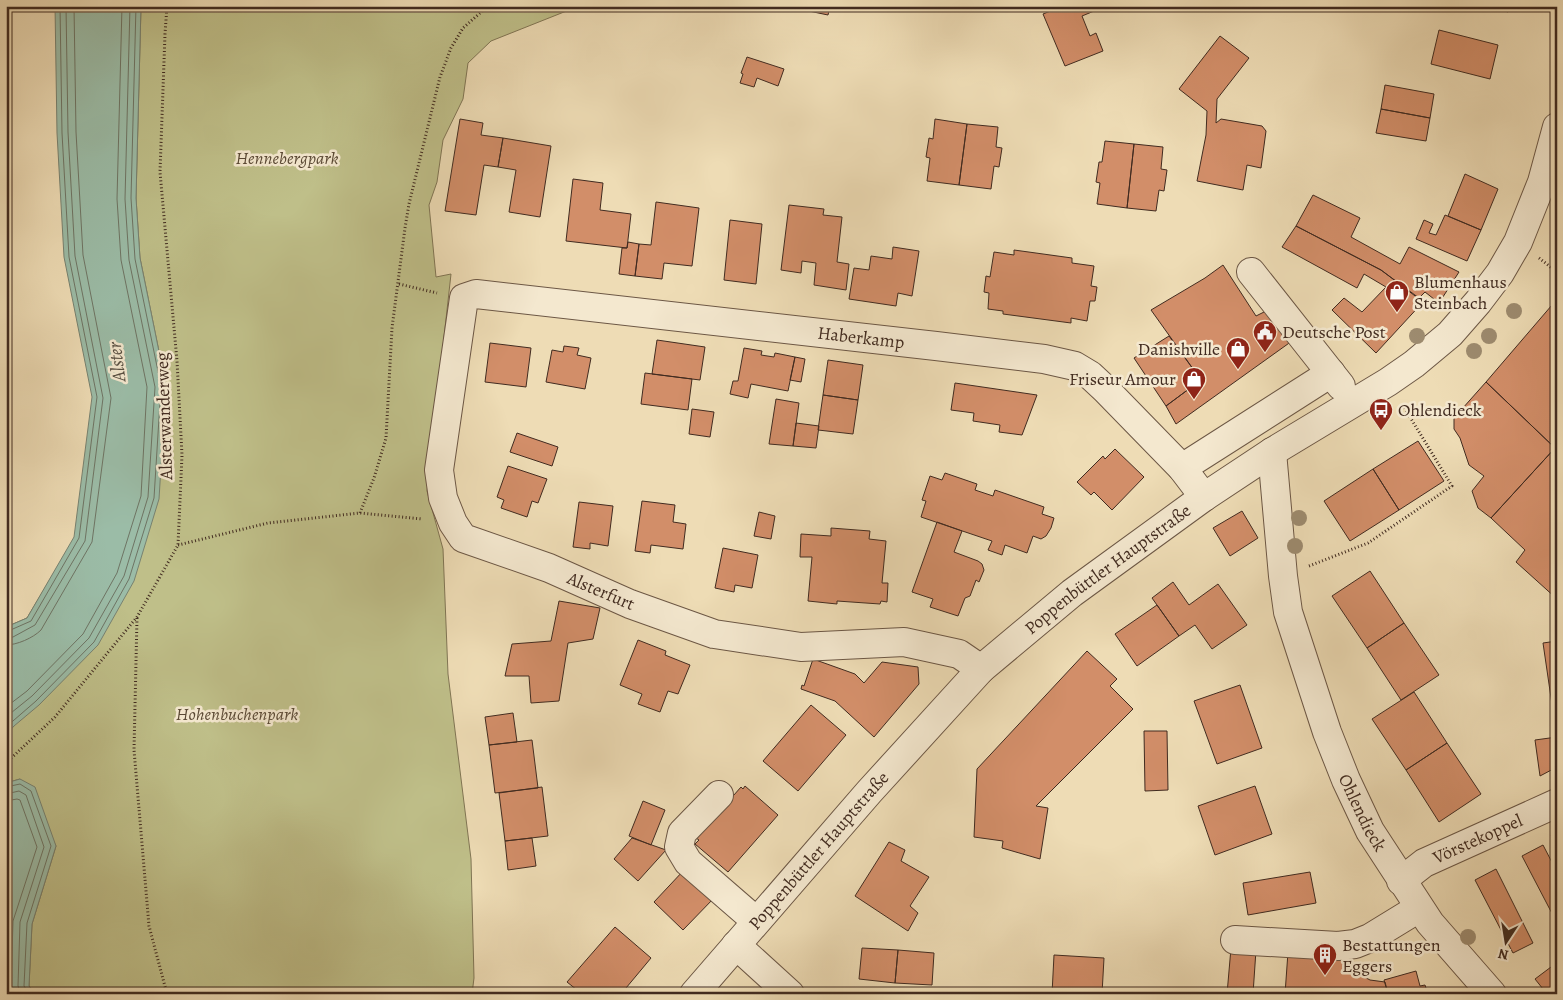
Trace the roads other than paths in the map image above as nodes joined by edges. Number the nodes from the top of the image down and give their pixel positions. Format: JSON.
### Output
{"nodes":[{"id":1,"x":1557,"y":127,"type":"edge"},
{"id":2,"x":1550,"y":183,"type":"edge"},
{"id":3,"x":1251,"y":272,"type":"dead end"},
{"id":4,"x":464,"y":298,"type":"joint"},
{"id":5,"x":1331,"y":373,"type":"junction"},
{"id":6,"x":1355,"y":403,"type":"junction"},
{"id":7,"x":1272,"y":452,"type":"junction"},
{"id":8,"x":1182,"y":468,"type":"junction"},
{"id":9,"x":1204,"y":497,"type":"junction"},
{"id":10,"x":981,"y":669,"type":"junction"},
{"id":11,"x":720,"y":794,"type":"dead end"},
{"id":12,"x":1557,"y":803,"type":"edge"},
{"id":13,"x":1401,"y":881,"type":"junction"},
{"id":14,"x":1420,"y":908,"type":"junction"},
{"id":15,"x":756,"y":922,"type":"junction"},
{"id":16,"x":1235,"y":940,"type":"dead end"},
{"id":17,"x":736,"y":945,"type":"junction"},
{"id":18,"x":783,"y":990,"type":"edge"},
{"id":19,"x":694,"y":994,"type":"edge"},
{"id":20,"x":1492,"y":994,"type":"edge"}],
"edges":[{"from":1,"to":2,"type":"street","name":"Poppenbüttler Hauptstraße"},
{"from":2,"to":6,"type":"street","name":"Poppenbüttler Hauptstraße"},
{"from":3,"to":5,"type":"street"},
{"from":4,"to":8,"type":"street","name":"Haberkamp"},
{"from":4,"to":10,"type":"street","name":"Alsterfurt"},
{"from":5,"to":6,"type":"street"},
{"from":5,"to":8,"type":"street"},
{"from":6,"to":7,"type":"street","name":"Poppenbüttler Hauptstraße"},
{"from":7,"to":9,"type":"street","name":"Poppenbüttler Hauptstraße"},
{"from":7,"to":13,"type":"street","name":"Ohlendieck"},
{"from":8,"to":9,"type":"street","name":"Haberkamp"},
{"from":9,"to":10,"type":"street","name":"Poppenbüttler Hauptstraße"},
{"from":10,"to":15,"type":"street","name":"Poppenbüttler Hauptstraße"},
{"from":11,"to":15,"type":"street"},
{"from":12,"to":13,"type":"street","name":"Vörstekoppel"},
{"from":13,"to":14,"type":"street","name":"Ohlendieck"},
{"from":14,"to":16,"type":"street"},
{"from":14,"to":20,"type":"street","name":"Ohlendieck"},
{"from":15,"to":17,"type":"street","name":"Poppenbüttler Hauptstraße"},
{"from":17,"to":18,"type":"street"},
{"from":17,"to":19,"type":"street","name":"Poppenbüttler Hauptstraße"}]}
